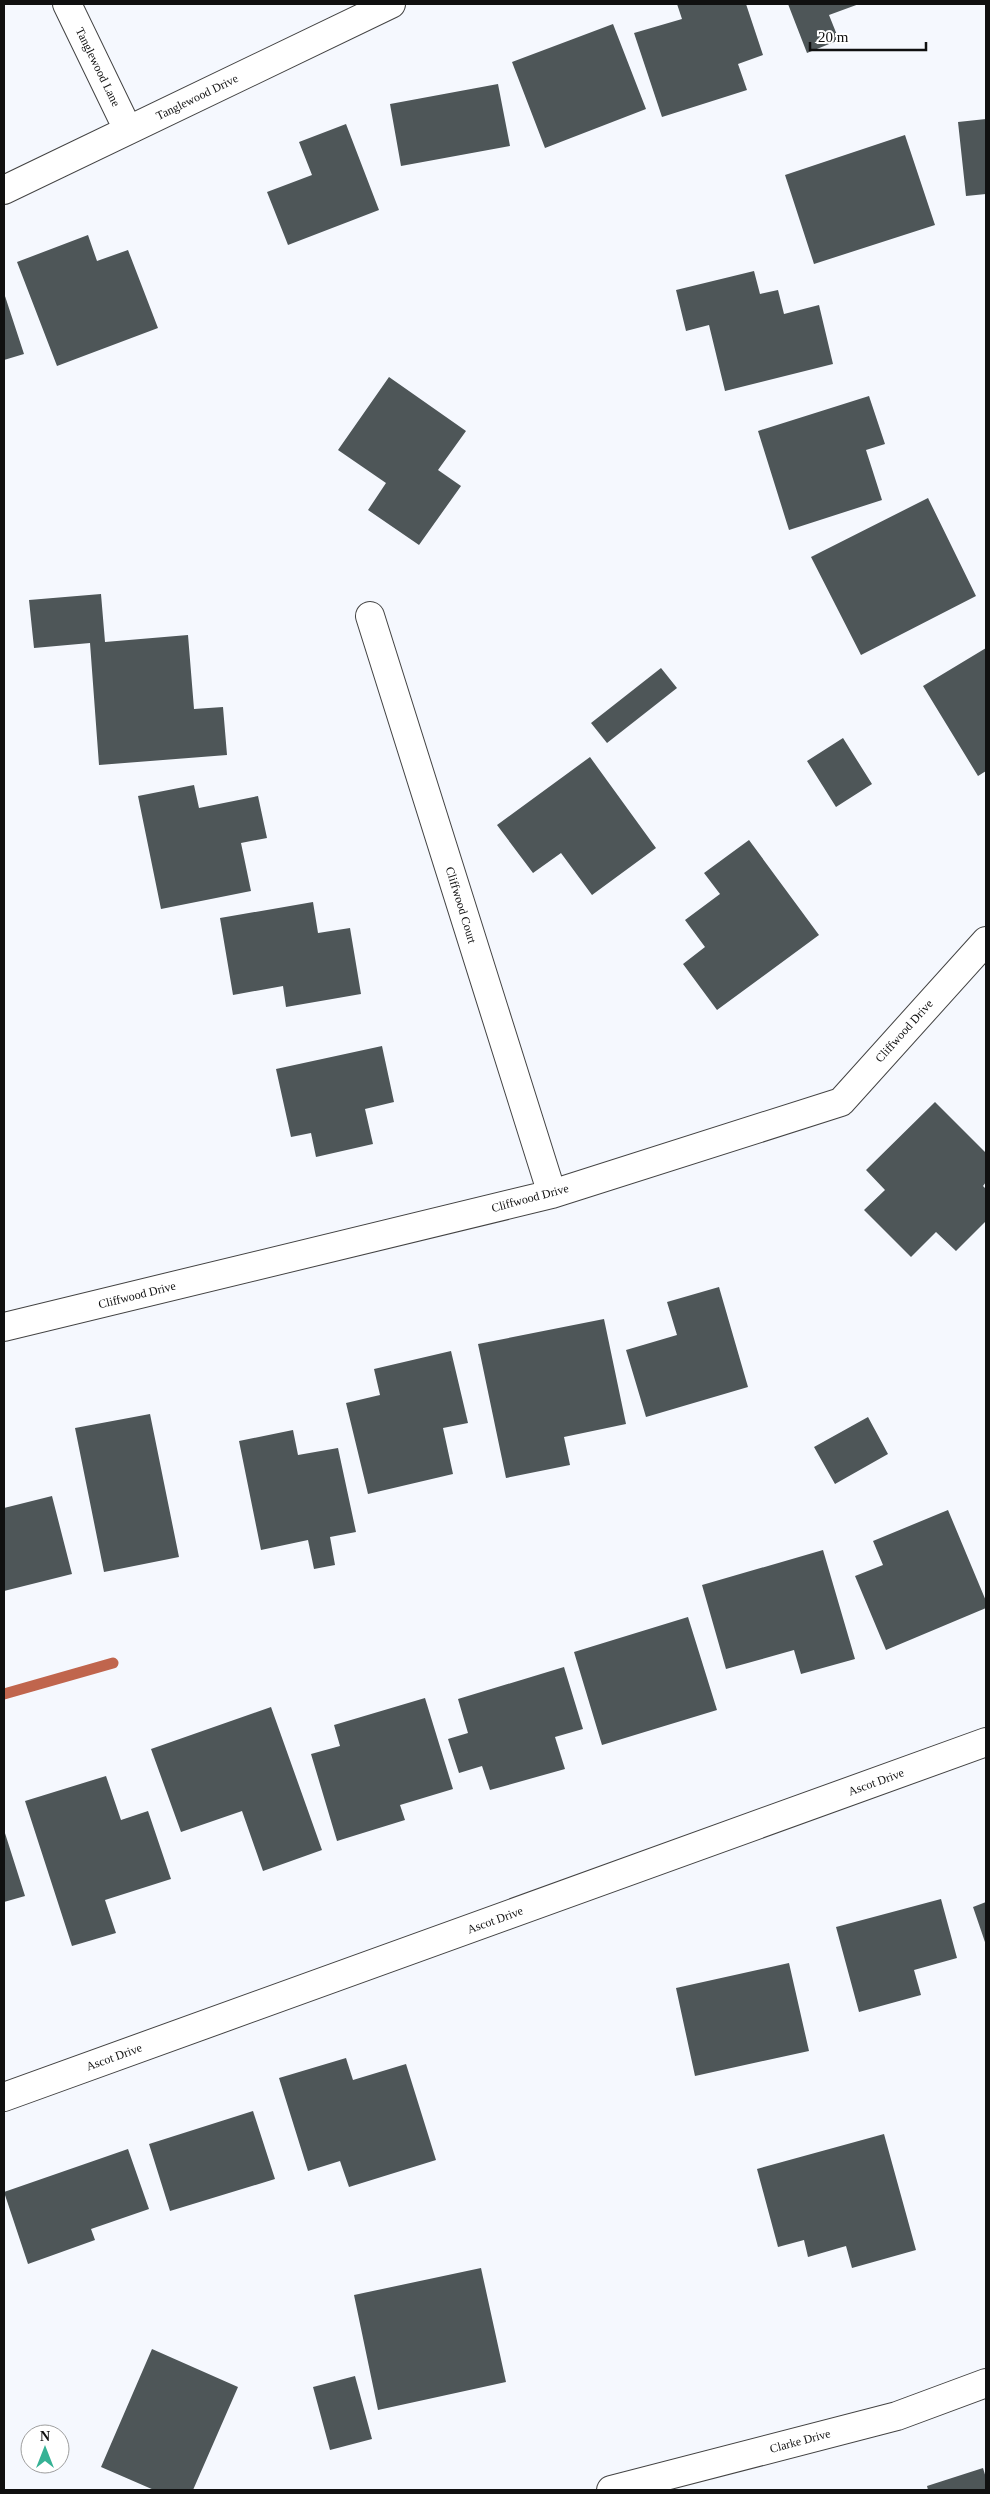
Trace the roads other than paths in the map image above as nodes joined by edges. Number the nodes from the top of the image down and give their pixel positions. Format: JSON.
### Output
{"nodes":[{"id":1,"x":67,"y":4,"type":"edge"},
{"id":2,"x":391,"y":4,"type":"edge"},
{"id":3,"x":128,"y":130,"type":"junction"},
{"id":4,"x":4,"y":190,"type":"edge"},
{"id":5,"x":370,"y":616,"type":"dead end"},
{"id":6,"x":986,"y":943,"type":"edge"},
{"id":7,"x":552,"y":1194,"type":"junction"},
{"id":8,"x":4,"y":1327,"type":"edge"},
{"id":9,"x":986,"y":1742,"type":"edge"},
{"id":10,"x":4,"y":2097,"type":"edge"},
{"id":11,"x":986,"y":2384,"type":"edge"},
{"id":12,"x":611,"y":2490,"type":"edge"}],
"edges":[{"from":1,"to":3,"type":"street","name":"Tanglewood Lane"},
{"from":2,"to":3,"type":"street","name":"Tanglewood Drive"},
{"from":3,"to":4,"type":"street","name":"Tanglewood Drive"},
{"from":5,"to":7,"type":"street","name":"Cliffwood Court"},
{"from":6,"to":7,"type":"street","name":"Cliffwood Drive"},
{"from":7,"to":8,"type":"street","name":"Cliffwood Drive"},
{"from":9,"to":10,"type":"street","name":"Ascot Drive"},
{"from":11,"to":12,"type":"street","name":"Clarke Drive"}]}
